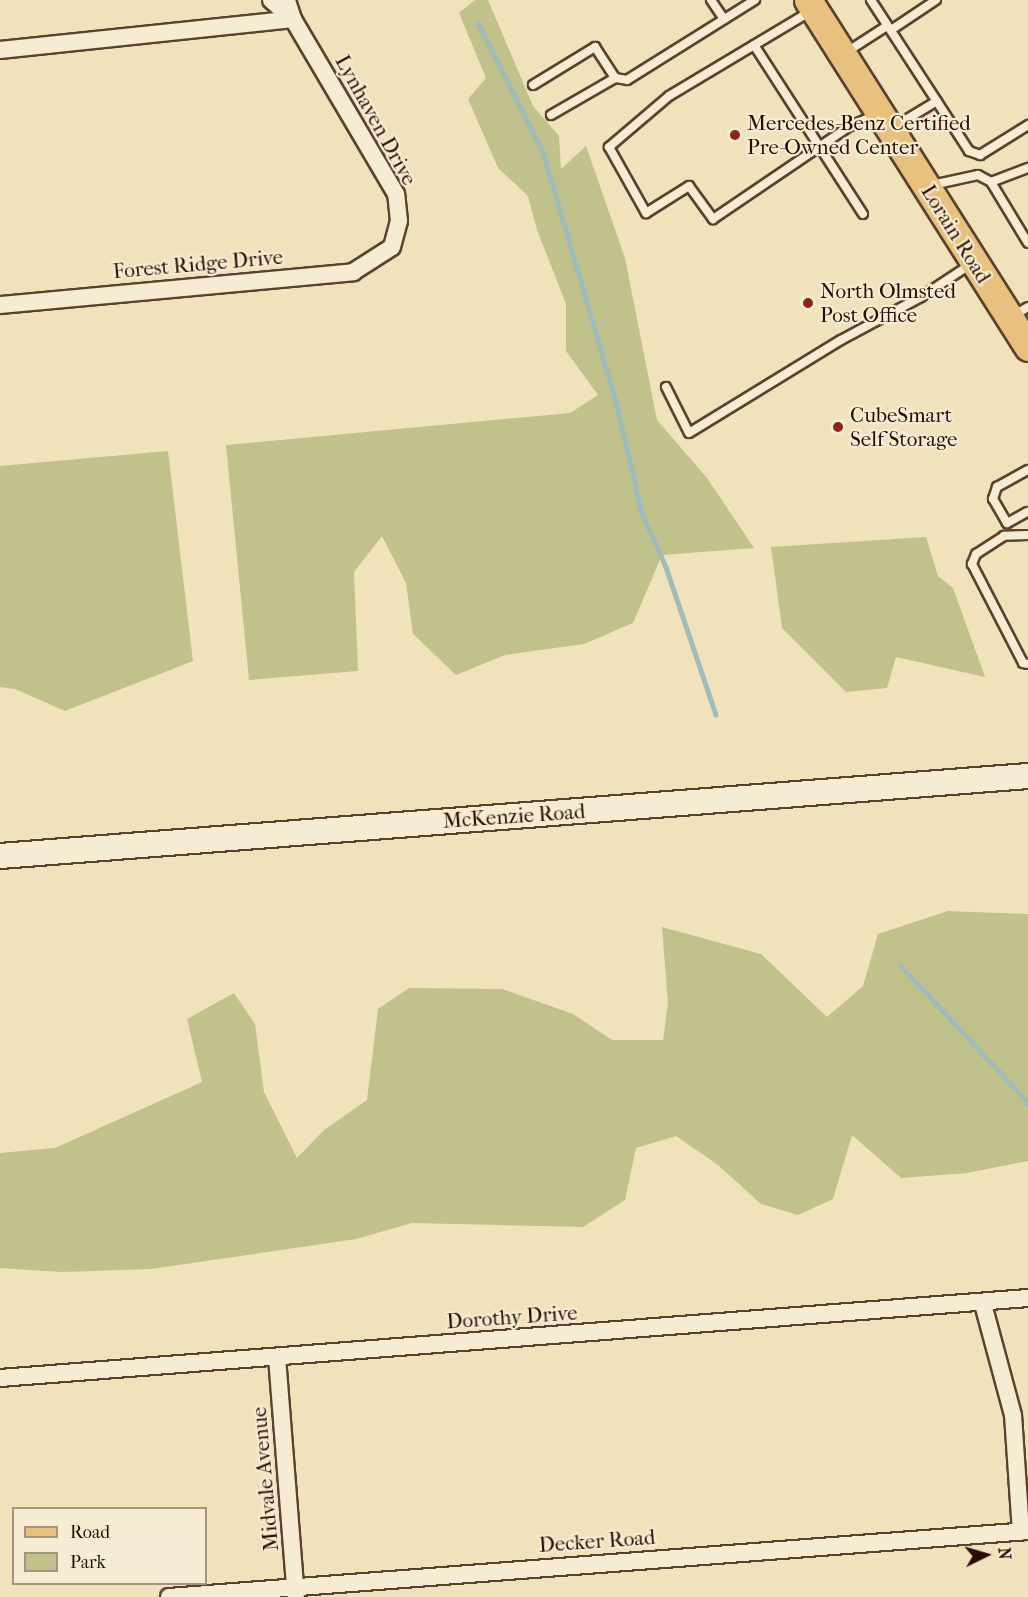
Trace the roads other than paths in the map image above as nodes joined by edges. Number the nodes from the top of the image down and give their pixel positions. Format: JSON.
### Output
{"nodes":[{"id":1,"x":271,"y":0,"type":"edge"},
{"id":2,"x":287,"y":0,"type":"edge"},
{"id":3,"x":711,"y":0,"type":"edge"},
{"id":4,"x":871,"y":0,"type":"edge"},
{"id":5,"x":936,"y":0,"type":"edge"},
{"id":6,"x":750,"y":2,"type":"edge"},
{"id":7,"x":811,"y":5,"type":"edge"},
{"id":8,"x":293,"y":20,"type":"junction"},
{"id":9,"x":724,"y":20,"type":"junction"},
{"id":10,"x":889,"y":28,"type":"junction"},
{"id":11,"x":754,"y":45,"type":"junction"},
{"id":12,"x":0,"y":50,"type":"edge"},
{"id":13,"x":843,"y":54,"type":"junction"},
{"id":14,"x":615,"y":78,"type":"junction"},
{"id":15,"x":533,"y":85,"type":"dead end"},
{"id":16,"x":938,"y":101,"type":"junction"},
{"id":17,"x":551,"y":115,"type":"dead end"},
{"id":18,"x":885,"y":121,"type":"junction"},
{"id":19,"x":1028,"y":124,"type":"edge"},
{"id":20,"x":821,"y":149,"type":"junction"},
{"id":21,"x":1028,"y":168,"type":"edge"},
{"id":22,"x":991,"y":182,"type":"junction"},
{"id":23,"x":926,"y":186,"type":"junction"},
{"id":24,"x":863,"y":214,"type":"dead end"},
{"id":25,"x":1028,"y":243,"type":"edge"},
{"id":26,"x":392,"y":247,"type":"joint"},
{"id":27,"x":974,"y":262,"type":"junction"},
{"id":28,"x":0,"y":305,"type":"edge"},
{"id":29,"x":1019,"y":313,"type":"edge"},
{"id":30,"x":1028,"y":347,"type":"edge"},
{"id":31,"x":666,"y":387,"type":"dead end"},
{"id":32,"x":1028,"y":470,"type":"edge"},
{"id":33,"x":1027,"y":512,"type":"edge"},
{"id":34,"x":1028,"y":535,"type":"edge"},
{"id":35,"x":1028,"y":664,"type":"edge"},
{"id":36,"x":1028,"y":776,"type":"edge"},
{"id":37,"x":0,"y":856,"type":"edge"},
{"id":38,"x":1028,"y":1298,"type":"edge"},
{"id":39,"x":982,"y":1304,"type":"junction"},
{"id":40,"x":277,"y":1357,"type":"junction"},
{"id":41,"x":0,"y":1378,"type":"edge"},
{"id":42,"x":1024,"y":1531,"type":"edge"},
{"id":43,"x":296,"y":1592,"type":"edge"},
{"id":44,"x":169,"y":1597,"type":"edge"}],
"edges":[{"from":1,"to":8,"type":"street","name":"Lynhaven Drive"},
{"from":2,"to":8,"type":"street","name":"Lynhaven Drive"},
{"from":3,"to":9,"type":"lane"},
{"from":4,"to":10,"type":"lane"},
{"from":5,"to":10,"type":"lane"},
{"from":6,"to":9,"type":"lane"},
{"from":7,"to":11,"type":"lane"},
{"from":7,"to":13,"type":"main road","name":"Lorain Road"},
{"from":8,"to":12,"type":"street"},
{"from":8,"to":26,"type":"street","name":"Lynhaven Drive"},
{"from":9,"to":14,"type":"lane"},
{"from":10,"to":13,"type":"lane"},
{"from":10,"to":16,"type":"lane"},
{"from":11,"to":20,"type":"lane"},
{"from":11,"to":20,"type":"lane"},
{"from":13,"to":18,"type":"main road","name":"Lorain Road"},
{"from":14,"to":15,"type":"lane"},
{"from":14,"to":17,"type":"lane"},
{"from":16,"to":18,"type":"lane"},
{"from":16,"to":19,"type":"lane"},
{"from":18,"to":20,"type":"lane"},
{"from":18,"to":23,"type":"main road","name":"Lorain Road"},
{"from":20,"to":24,"type":"lane"},
{"from":21,"to":22,"type":"lane"},
{"from":22,"to":23,"type":"lane"},
{"from":22,"to":25,"type":"lane"},
{"from":23,"to":27,"type":"main road","name":"Lorain Road"},
{"from":26,"to":28,"type":"street","name":"Forest Ridge Drive"},
{"from":27,"to":29,"type":"main road","name":"Lorain Road"},
{"from":27,"to":31,"type":"lane"},
{"from":29,"to":30,"type":"main road","name":"Lorain Road"},
{"from":32,"to":33,"type":"lane"},
{"from":34,"to":35,"type":"lane"},
{"from":36,"to":37,"type":"street","name":"McKenzie Road"},
{"from":38,"to":39,"type":"street","name":"Dorothy Drive"},
{"from":39,"to":40,"type":"street","name":"Dorothy Drive"},
{"from":39,"to":42,"type":"street"},
{"from":40,"to":41,"type":"street","name":"Dorothy Drive"},
{"from":40,"to":43,"type":"street","name":"Midvale Avenue"},
{"from":42,"to":43,"type":"street","name":"Decker Road"},
{"from":43,"to":44,"type":"street","name":"Decker Road"}]}
